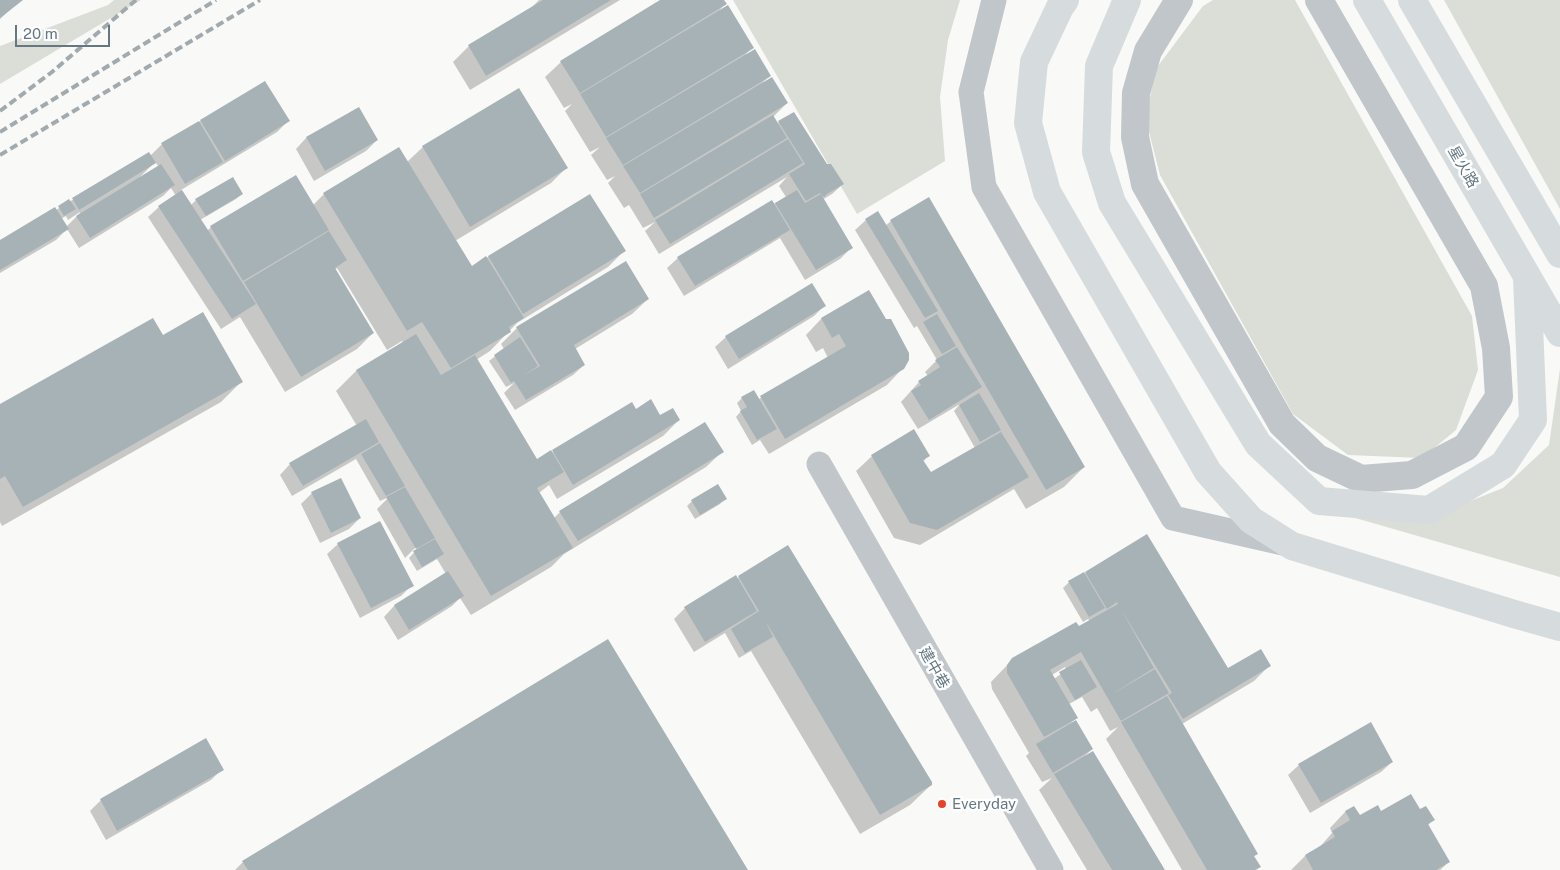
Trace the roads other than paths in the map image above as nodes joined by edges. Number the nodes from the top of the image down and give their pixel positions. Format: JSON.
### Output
{"nodes":[{"id":1,"x":994,"y":0,"type":"edge"},
{"id":2,"x":1065,"y":0,"type":"edge"},
{"id":3,"x":1127,"y":0,"type":"edge"},
{"id":4,"x":1179,"y":0,"type":"edge"},
{"id":5,"x":1319,"y":0,"type":"edge"},
{"id":6,"x":1367,"y":0,"type":"edge"},
{"id":7,"x":1412,"y":0,"type":"edge"},
{"id":8,"x":1560,"y":254,"type":"edge"},
{"id":9,"x":1527,"y":277,"type":"junction"},
{"id":10,"x":1560,"y":333,"type":"edge"},
{"id":11,"x":819,"y":464,"type":"dead end"},
{"id":12,"x":1292,"y":546,"type":"junction"},
{"id":13,"x":1560,"y":627,"type":"edge"},
{"id":14,"x":1051,"y":870,"type":"edge"}],
"edges":[{"from":1,"to":12,"type":"street"},
{"from":2,"to":12,"type":"main road"},
{"from":3,"to":9,"type":"main road"},
{"from":4,"to":5,"type":"street"},
{"from":6,"to":9,"type":"main road","name":"星火路"},
{"from":7,"to":8,"type":"main road"},
{"from":9,"to":10,"type":"main road","name":"星火路"},
{"from":11,"to":14,"type":"street","name":"建中巷"},
{"from":12,"to":13,"type":"main road"}]}
